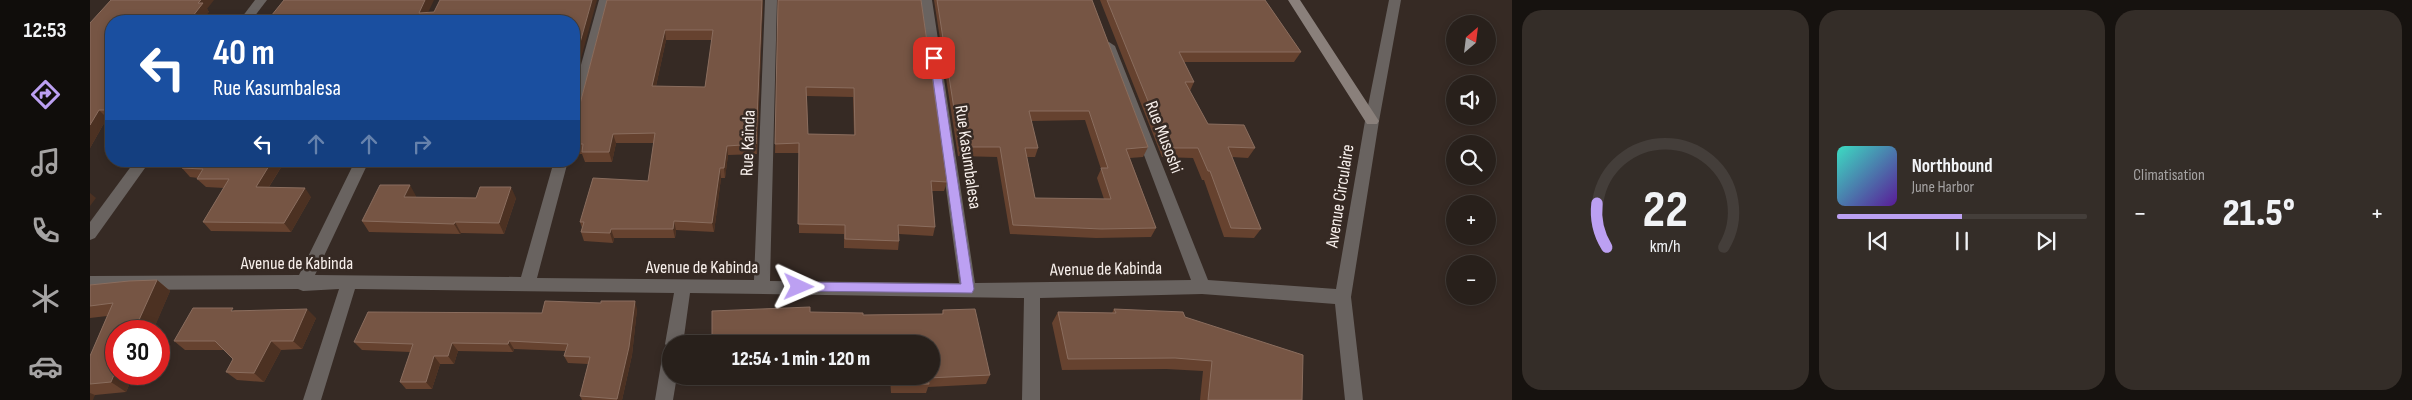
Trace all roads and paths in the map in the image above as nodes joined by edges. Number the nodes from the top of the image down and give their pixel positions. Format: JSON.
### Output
{"nodes":[{"id":1,"x":261,"y":0,"type":"edge"},
{"id":2,"x":605,"y":0,"type":"edge"},
{"id":3,"x":771,"y":0,"type":"edge"},
{"id":4,"x":926,"y":0,"type":"edge"},
{"id":5,"x":1294,"y":0,"type":"edge"},
{"id":6,"x":1395,"y":0,"type":"edge"},
{"id":7,"x":250,"y":15,"type":"edge"},
{"id":8,"x":1106,"y":37,"type":"edge"},
{"id":9,"x":580,"y":91,"type":"edge"},
{"id":10,"x":1372,"y":121,"type":"junction"},
{"id":11,"x":139,"y":167,"type":"edge"},
{"id":12,"x":359,"y":167,"type":"edge"},
{"id":13,"x":558,"y":167,"type":"edge"},
{"id":14,"x":90,"y":234,"type":"edge"},
{"id":15,"x":349,"y":282,"type":"junction"},
{"id":16,"x":90,"y":283,"type":"edge"},
{"id":17,"x":302,"y":284,"type":"junction"},
{"id":18,"x":526,"y":286,"type":"junction"},
{"id":19,"x":762,"y":286,"type":"junction"},
{"id":20,"x":683,"y":287,"type":"junction"},
{"id":21,"x":1202,"y":287,"type":"junction"},
{"id":22,"x":968,"y":289,"type":"junction"},
{"id":23,"x":1032,"y":291,"type":"junction"},
{"id":24,"x":1343,"y":297,"type":"junction"},
{"id":25,"x":675,"y":335,"type":"edge"},
{"id":26,"x":666,"y":385,"type":"edge"},
{"id":27,"x":312,"y":400,"type":"edge"},
{"id":28,"x":664,"y":400,"type":"edge"},
{"id":29,"x":1031,"y":400,"type":"edge"},
{"id":30,"x":1354,"y":400,"type":"edge"}],
"edges":[{"from":1,"to":7,"type":"street"},
{"from":2,"to":9,"type":"street"},
{"from":3,"to":19,"type":"street","name":"Rue Kaïnda"},
{"from":4,"to":22,"type":"street","name":"Rue Kasumbalesa"},
{"from":5,"to":10,"type":"street"},
{"from":6,"to":10,"type":"street","name":"Avenue Circulaire"},
{"from":8,"to":21,"type":"street","name":"Rue Musoshi"},
{"from":10,"to":24,"type":"street","name":"Avenue Circulaire"},
{"from":11,"to":14,"type":"street"},
{"from":12,"to":17,"type":"street"},
{"from":13,"to":18,"type":"street"},
{"from":15,"to":17,"type":"street","name":"Avenue de Kabinda"},
{"from":15,"to":18,"type":"street","name":"Avenue de Kabinda"},
{"from":15,"to":27,"type":"street"},
{"from":16,"to":17,"type":"street","name":"Avenue de Kabinda"},
{"from":18,"to":20,"type":"street","name":"Avenue de Kabinda"},
{"from":19,"to":20,"type":"street","name":"Avenue de Kabinda"},
{"from":19,"to":22,"type":"street","name":"Avenue de Kabinda"},
{"from":20,"to":25,"type":"street"},
{"from":21,"to":23,"type":"street","name":"Avenue de Kabinda"},
{"from":21,"to":24,"type":"street","name":"Avenue de Kabinda"},
{"from":22,"to":23,"type":"street","name":"Avenue de Kabinda"},
{"from":23,"to":29,"type":"street"},
{"from":24,"to":30,"type":"street","name":"Avenue Circulaire"},
{"from":26,"to":28,"type":"street"}]}
